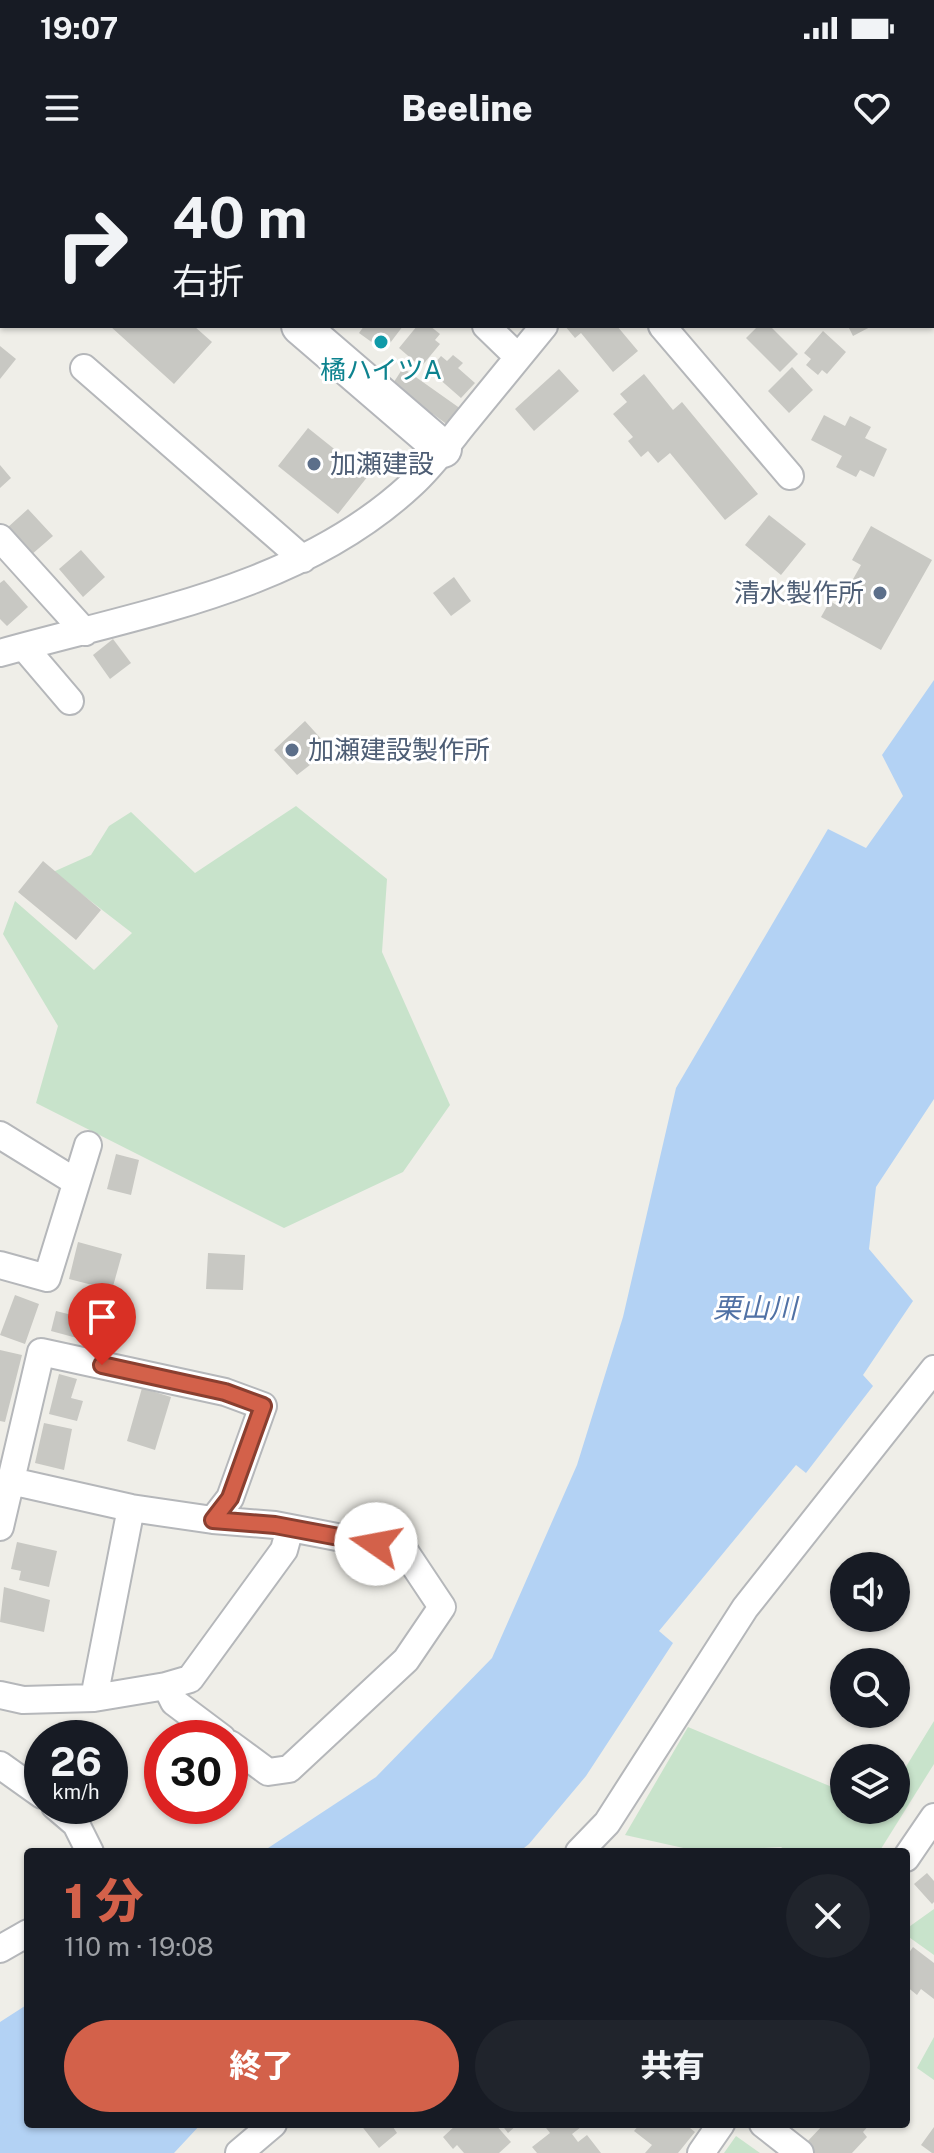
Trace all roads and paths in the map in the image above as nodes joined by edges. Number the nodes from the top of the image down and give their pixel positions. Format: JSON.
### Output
{"nodes":[{"id":1,"x":302,"y":328,"type":"edge"},
{"id":2,"x":488,"y":328,"type":"edge"},
{"id":3,"x":542,"y":328,"type":"edge"},
{"id":4,"x":664,"y":328,"type":"edge"},
{"id":5,"x":518,"y":357,"type":"junction"},
{"id":6,"x":84,"y":368,"type":"dead end"},
{"id":7,"x":443,"y":449,"type":"junction"},
{"id":8,"x":790,"y":476,"type":"dead end"},
{"id":9,"x":0,"y":538,"type":"edge"},
{"id":10,"x":303,"y":559,"type":"junction"},
{"id":11,"x":85,"y":632,"type":"junction"},
{"id":12,"x":12,"y":650,"type":"edge"},
{"id":13,"x":70,"y":701,"type":"dead end"},
{"id":14,"x":0,"y":1135,"type":"edge"},
{"id":15,"x":88,"y":1145,"type":"dead end"},
{"id":16,"x":76,"y":1182,"type":"junction"},
{"id":17,"x":0,"y":1265,"type":"edge"},
{"id":18,"x":934,"y":1369,"type":"edge"},
{"id":19,"x":11,"y":1481,"type":"junction"},
{"id":20,"x":131,"y":1508,"type":"junction"},
{"id":21,"x":213,"y":1520,"type":"junction"},
{"id":22,"x":0,"y":1527,"type":"edge"},
{"id":23,"x":290,"y":1528,"type":"junction"},
{"id":24,"x":166,"y":1686,"type":"junction"},
{"id":25,"x":0,"y":1695,"type":"edge"},
{"id":26,"x":94,"y":1698,"type":"junction"},
{"id":27,"x":198,"y":1720,"type":"edge"},
{"id":28,"x":248,"y":1757,"type":"edge"},
{"id":29,"x":0,"y":1765,"type":"edge"},
{"id":30,"x":24,"y":1782,"type":"edge"},
{"id":31,"x":934,"y":1817,"type":"edge"},
{"id":32,"x":76,"y":1824,"type":"edge"},
{"id":33,"x":88,"y":1848,"type":"edge"},
{"id":34,"x":583,"y":1848,"type":"edge"},
{"id":35,"x":910,"y":1852,"type":"edge"},
{"id":36,"x":24,"y":1935,"type":"edge"},
{"id":37,"x":0,"y":1949,"type":"edge"},
{"id":38,"x":268,"y":2128,"type":"edge"},
{"id":39,"x":718,"y":2128,"type":"edge"},
{"id":40,"x":768,"y":2128,"type":"edge"},
{"id":41,"x":239,"y":2153,"type":"edge"},
{"id":42,"x":701,"y":2153,"type":"edge"},
{"id":43,"x":800,"y":2153,"type":"edge"}],
"edges":[{"from":1,"to":7,"type":"street"},
{"from":2,"to":5,"type":"street"},
{"from":3,"to":5,"type":"street"},
{"from":4,"to":8,"type":"street"},
{"from":5,"to":7,"type":"street"},
{"from":6,"to":10,"type":"street"},
{"from":7,"to":10,"type":"street"},
{"from":9,"to":11,"type":"street"},
{"from":10,"to":11,"type":"street"},
{"from":11,"to":12,"type":"street"},
{"from":12,"to":13,"type":"street"},
{"from":14,"to":16,"type":"street"},
{"from":15,"to":16,"type":"street"},
{"from":16,"to":17,"type":"street"},
{"from":18,"to":34,"type":"street"},
{"from":19,"to":20,"type":"street"},
{"from":19,"to":21,"type":"street"},
{"from":19,"to":22,"type":"street"},
{"from":20,"to":21,"type":"street"},
{"from":20,"to":26,"type":"street"},
{"from":21,"to":23,"type":"street"},
{"from":23,"to":24,"type":"street"},
{"from":23,"to":28,"type":"street"},
{"from":24,"to":26,"type":"street"},
{"from":24,"to":27,"type":"street"},
{"from":25,"to":26,"type":"street"},
{"from":29,"to":30,"type":"street"},
{"from":31,"to":35,"type":"street"},
{"from":32,"to":33,"type":"street"},
{"from":36,"to":37,"type":"street"},
{"from":38,"to":41,"type":"street"},
{"from":39,"to":42,"type":"street"},
{"from":40,"to":43,"type":"street"}]}
